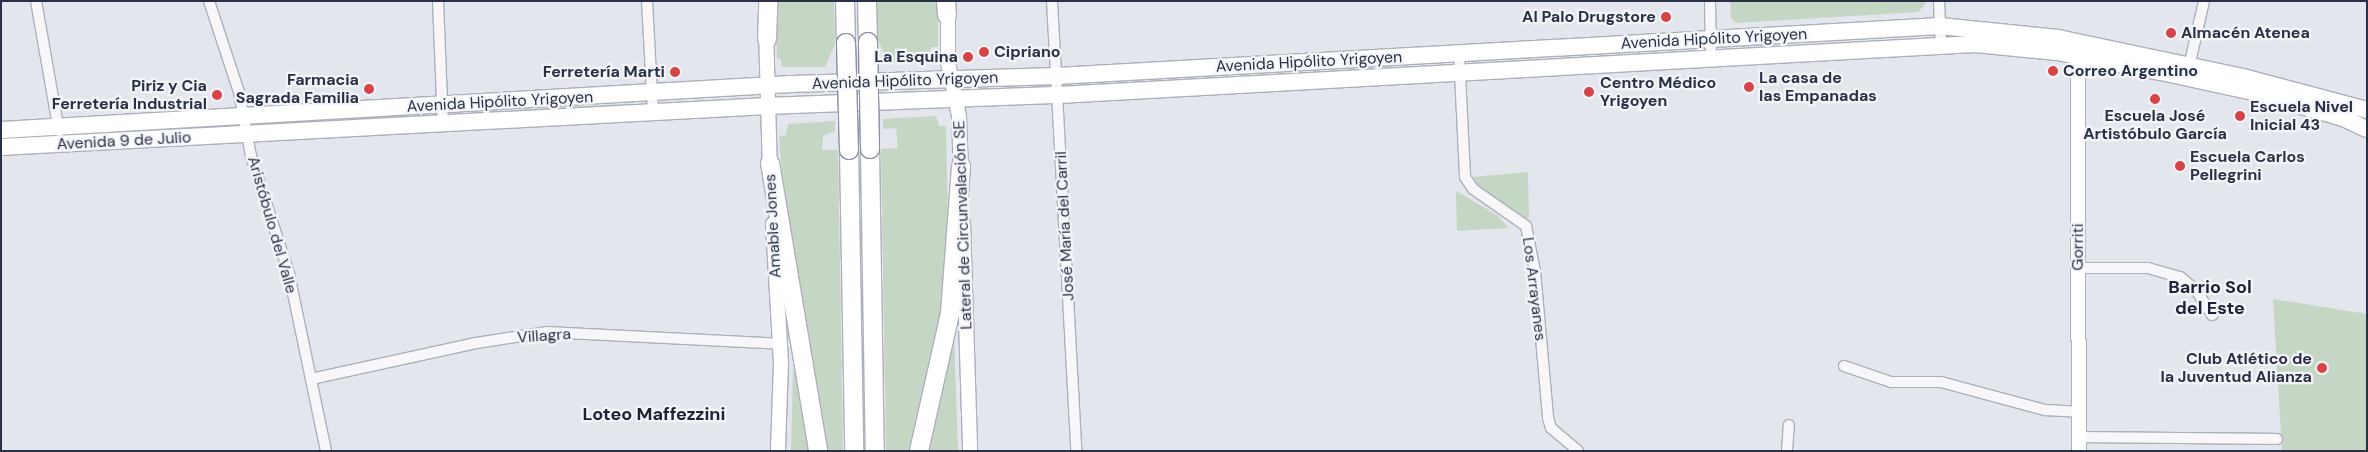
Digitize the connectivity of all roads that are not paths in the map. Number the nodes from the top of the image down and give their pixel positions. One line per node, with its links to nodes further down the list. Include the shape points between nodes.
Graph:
1 (36, 1): 34 (street)
2 (209, 1): 32 (street, Aristóbulo del Valle)
3 (438, 1): 28 (street)
4 (647, 1): 25 (street)
5 (766, 1): 14 (highway)
6 (845, 1): 54 (highway, bridge)
7 (867, 1): 55 (highway, bridge)
8 (1052, 1): 22 (street, José María del Carril)
9 (1710, 1): 15 (street)
10 (1939, 1): 13 (street)
11 (2204, 1): 20 (street)
12 (947, 6): 23 (street, Lateral de Circunvalación SE)
13 (1940, 26): 15 (main road, Avenida Hipólito Yrigoyen); 16 (street); 17 (main road, Avenida Hipólito Yrigoyen, via 1994,30)
14 (767, 39): 24 (street, Amable Jones)
15 (1710, 40): 18 (main road, Avenida Hipólito Yrigoyen); 19 (street)
16 (1941, 46): 17 (main road, Avenida Hipólito Yrigoyen); 19 (main road, Avenida Hipólito Yrigoyen)
17 (2078, 50): 20 (main road, Avenida Hipólito Yrigoyen); 42 (street, Gorriti)
18 (1459, 54): 21 (street, Los Arrayanes); 22 (main road, Avenida Hipólito Yrigoyen)
19 (1711, 58): 21 (main road, Avenida Hipólito Yrigoyen)
20 (2188, 71): 30 (main road, Avenida Hipólito Yrigoyen); 35 (main road, Avenida Hipólito Yrigoyen, via 2342,118)
21 (1460, 72): 26 (main road, Avenida Hipólito Yrigoyen); 59 (street, Los Arrayanes, via 1466,177 1473,189 1526,226 1535,271 1548,418 1552,428)
22 (1057, 76): 23 (main road, Avenida Hipólito Yrigoyen); 26 (street, José María del Carril)
23 (951, 77): 24 (main road, Avenida Hipólito Yrigoyen); 27 (street, Lateral de Circunvalación SE)
24 (768, 88): 25 (main road, Avenida Hipólito Yrigoyen); 29 (street, Amable Jones)
25 (652, 94): 28 (main road, Avenida Hipólito Yrigoyen); 31 (street)
26 (1059, 95): 27 (main road, Avenida Hipólito Yrigoyen); 58 (street, José María del Carril)
27 (956, 99): 29 (main road, Avenida Hipólito Yrigoyen); 41 (street, Lateral de Circunvalación SE)
28 (443, 106): 32 (main road, Avenida Hipólito Yrigoyen); 33 (street)
29 (768, 106): 31 (main road, Avenida Hipólito Yrigoyen); 40 (street, Amable Jones)
30 (2367, 110)
31 (654, 112): 33 (main road, Avenida Hipólito Yrigoyen)
32 (243, 116): 34 (main road, Avenida 9 de Julio); 37 (street, Aristóbulo del Valle)
33 (444, 123): 37 (main road, Avenida Hipólito Yrigoyen)
34 (58, 127): 36 (main road, Avenida 9 de Julio); 38 (street)
35 (2367, 129)
36 (1, 130)
37 (247, 134): 38 (main road, Avenida 9 de Julio); 46 (street, Aristóbulo del Valle, via 289,274)
38 (61, 144): 39 (main road, Avenida 9 de Julio)
39 (1, 147)
40 (770, 163): 44 (street, Amable Jones); 53 (highway)
41 (961, 166): 56 (highway, via 950,313); 57 (street, Lateral de Circunvalación SE)
42 (2078, 268): 43 (street, via 2148,268 2180,276 2196,290); 47 (street, Gorriti)
43 (2212, 315)
44 (780, 344): 46 (street, Villagra, via 547,332 476,343); 52 (street, Amable Jones)
45 (1844, 366): 47 (street, via 1891,382 1963,386 2045,410)
46 (311, 379): 51 (street, Aristóbulo del Valle)
47 (2079, 412): 50 (street, Gorriti)
48 (1789, 424): 60 (street)
49 (2277, 440): 50 (street)
50 (2079, 444)
51 (326, 451)
52 (778, 451)
53 (818, 451)
54 (854, 451)
55 (876, 451)
56 (919, 451)
57 (970, 451)
58 (1076, 451)
59 (1578, 451)
60 (1787, 451)

